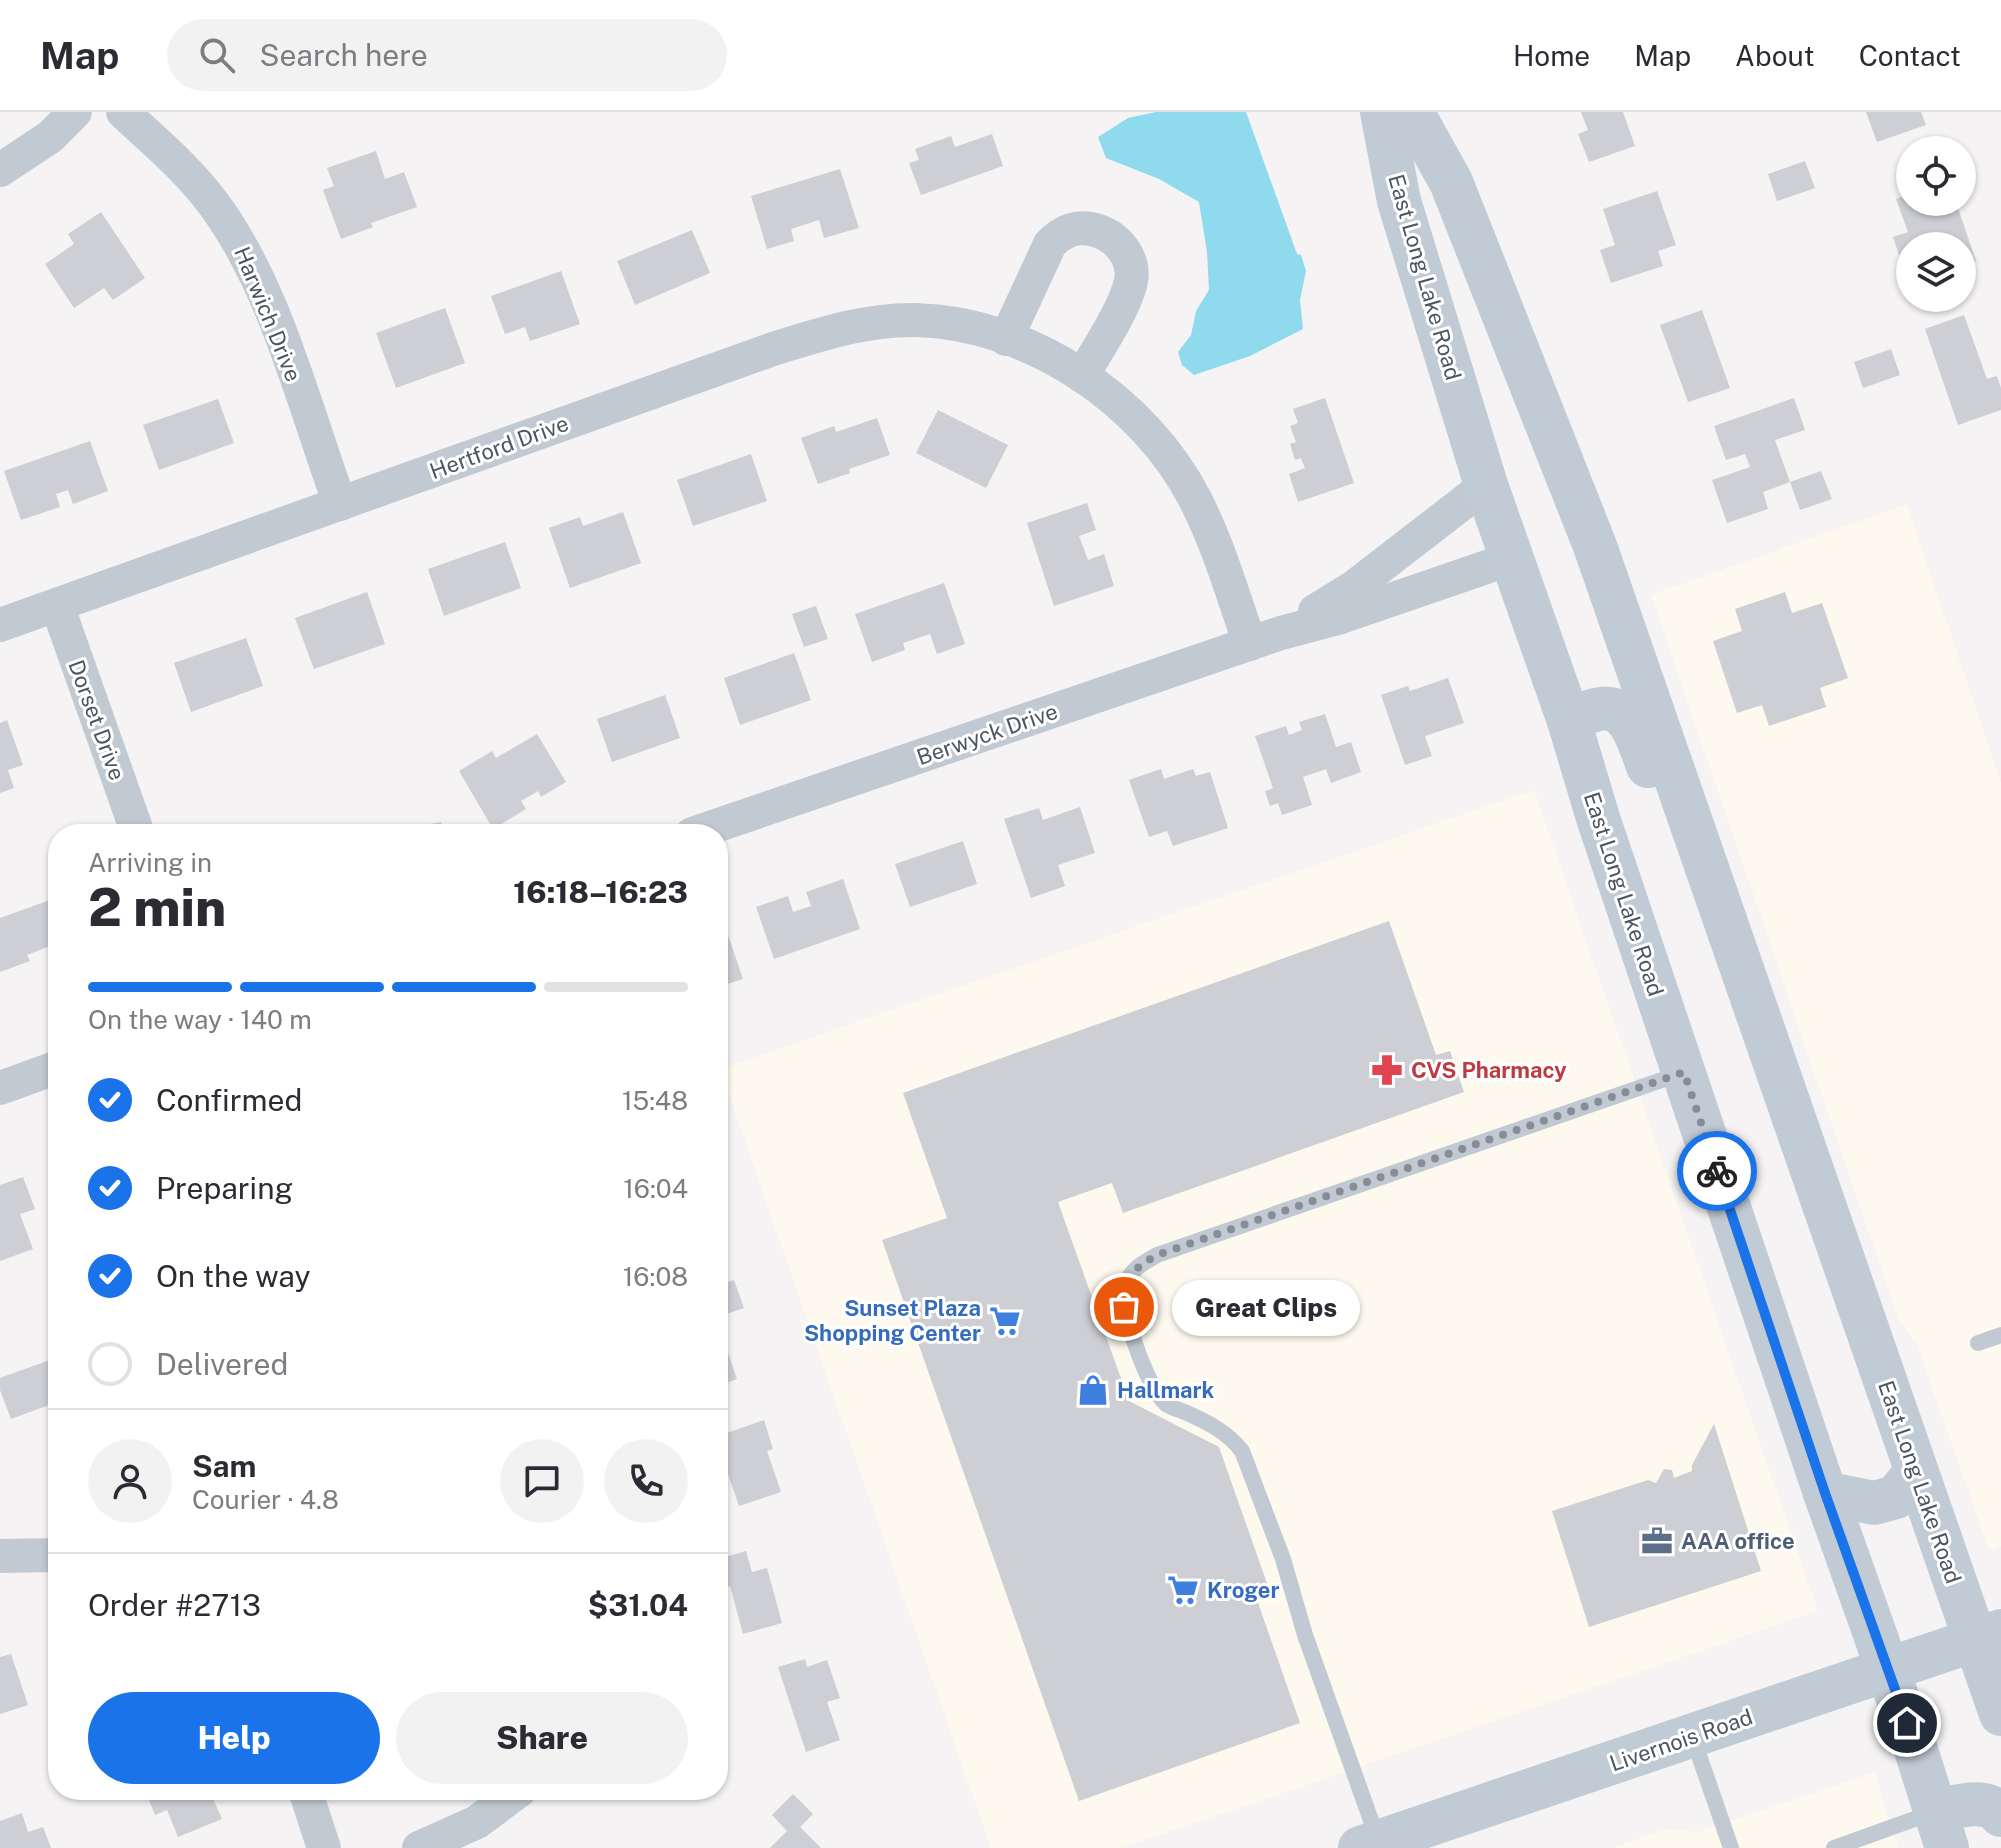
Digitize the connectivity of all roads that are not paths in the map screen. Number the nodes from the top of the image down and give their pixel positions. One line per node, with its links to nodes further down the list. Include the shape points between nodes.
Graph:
1 (75, 112): 5 (street, via 50,137)
2 (123, 112): 10 (street, Harwich Drive, via 190,175 251,262)
3 (1382, 112): 7 (main road, East Long Lake Road, via 1399,201)
4 (1412, 112): 12 (main road, East Long Lake Road, via 1451,182)
5 (0, 170)
6 (1006, 339): 8 (street, Hertford Drive); 8 (street, via 1043,254 1061,233 1088,228 1115,238 1129,262 1131,284); 10 (street, Hertford Drive, via 948,322 856,325 773,349)
7 (1451, 365): 9 (main road, East Long Lake Road); 12 (main road, via 1467,348 1495,352 1570,545 1588,568)
8 (1082, 376): 15 (street, Hertford Drive, via 1129,413 1178,470)
9 (1486, 485): 11 (main road, East Long Lake Road); 15 (street, Berwyck Drive, via 1354,587)
10 (340, 504): 13 (street, Hertford Drive)
11 (1510, 559): 15 (street, Berwyck Drive); 16 (main road, East Long Lake Road)
12 (1604, 570): 22 (main road, East Long Lake Road)
13 (57, 605): 14 (street, Hertford Drive); 17 (street, Dorset Drive)
14 (0, 625)
15 (1266, 638): 18 (street, Berwyck Drive)
16 (1569, 721): 20 (main road, East Long Lake Road); 22 (main road, via 1602,707 1616,708 1630,721 1804,1214)
17 (134, 824)
18 (721, 824)
19 (48, 1071): 21 (street)
20 (1684, 1072): 26 (main road, East Long Lake Road); 38 (lane, via 1157,1255 1138,1265 1125,1284 1124,1307 1149,1379 1165,1403 1209,1423 1242,1451 1283,1559)
21 (0, 1088)
22 (1847, 1271): 25 (main road, East Long Lake Road)
23 (2001, 1335): 24 (lane)
24 (1978, 1343)
25 (1916, 1472): 26 (main road, via 1896,1497 1874,1503); 29 (main road, East Long Lake Road)
26 (1825, 1493): 30 (main road, East Long Lake Road)
27 (48, 1555): 28 (street)
28 (0, 1556)
29 (1988, 1635): 30 (main road, Livernois Road); 31 (main road, East Long Lake Road)
30 (1888, 1669): 32 (main road, Livernois Road); 36 (main road, East Long Lake Road)
31 (2001, 1714)
32 (1693, 1737): 38 (main road, Livernois Road, via 1428,1831); 41 (lane)
33 (308, 1800): 39 (street)
34 (507, 1800): 40 (street, via 477,1822)
35 (2001, 1815): 36 (main road, via 1980,1804)
36 (1941, 1830): 37 (lane, via 1895,1824)
37 (1877, 1841): 42 (lane)
38 (1369, 1845)
39 (324, 1848)
40 (419, 1848)
41 (1731, 1848)
42 (1834, 1848)

